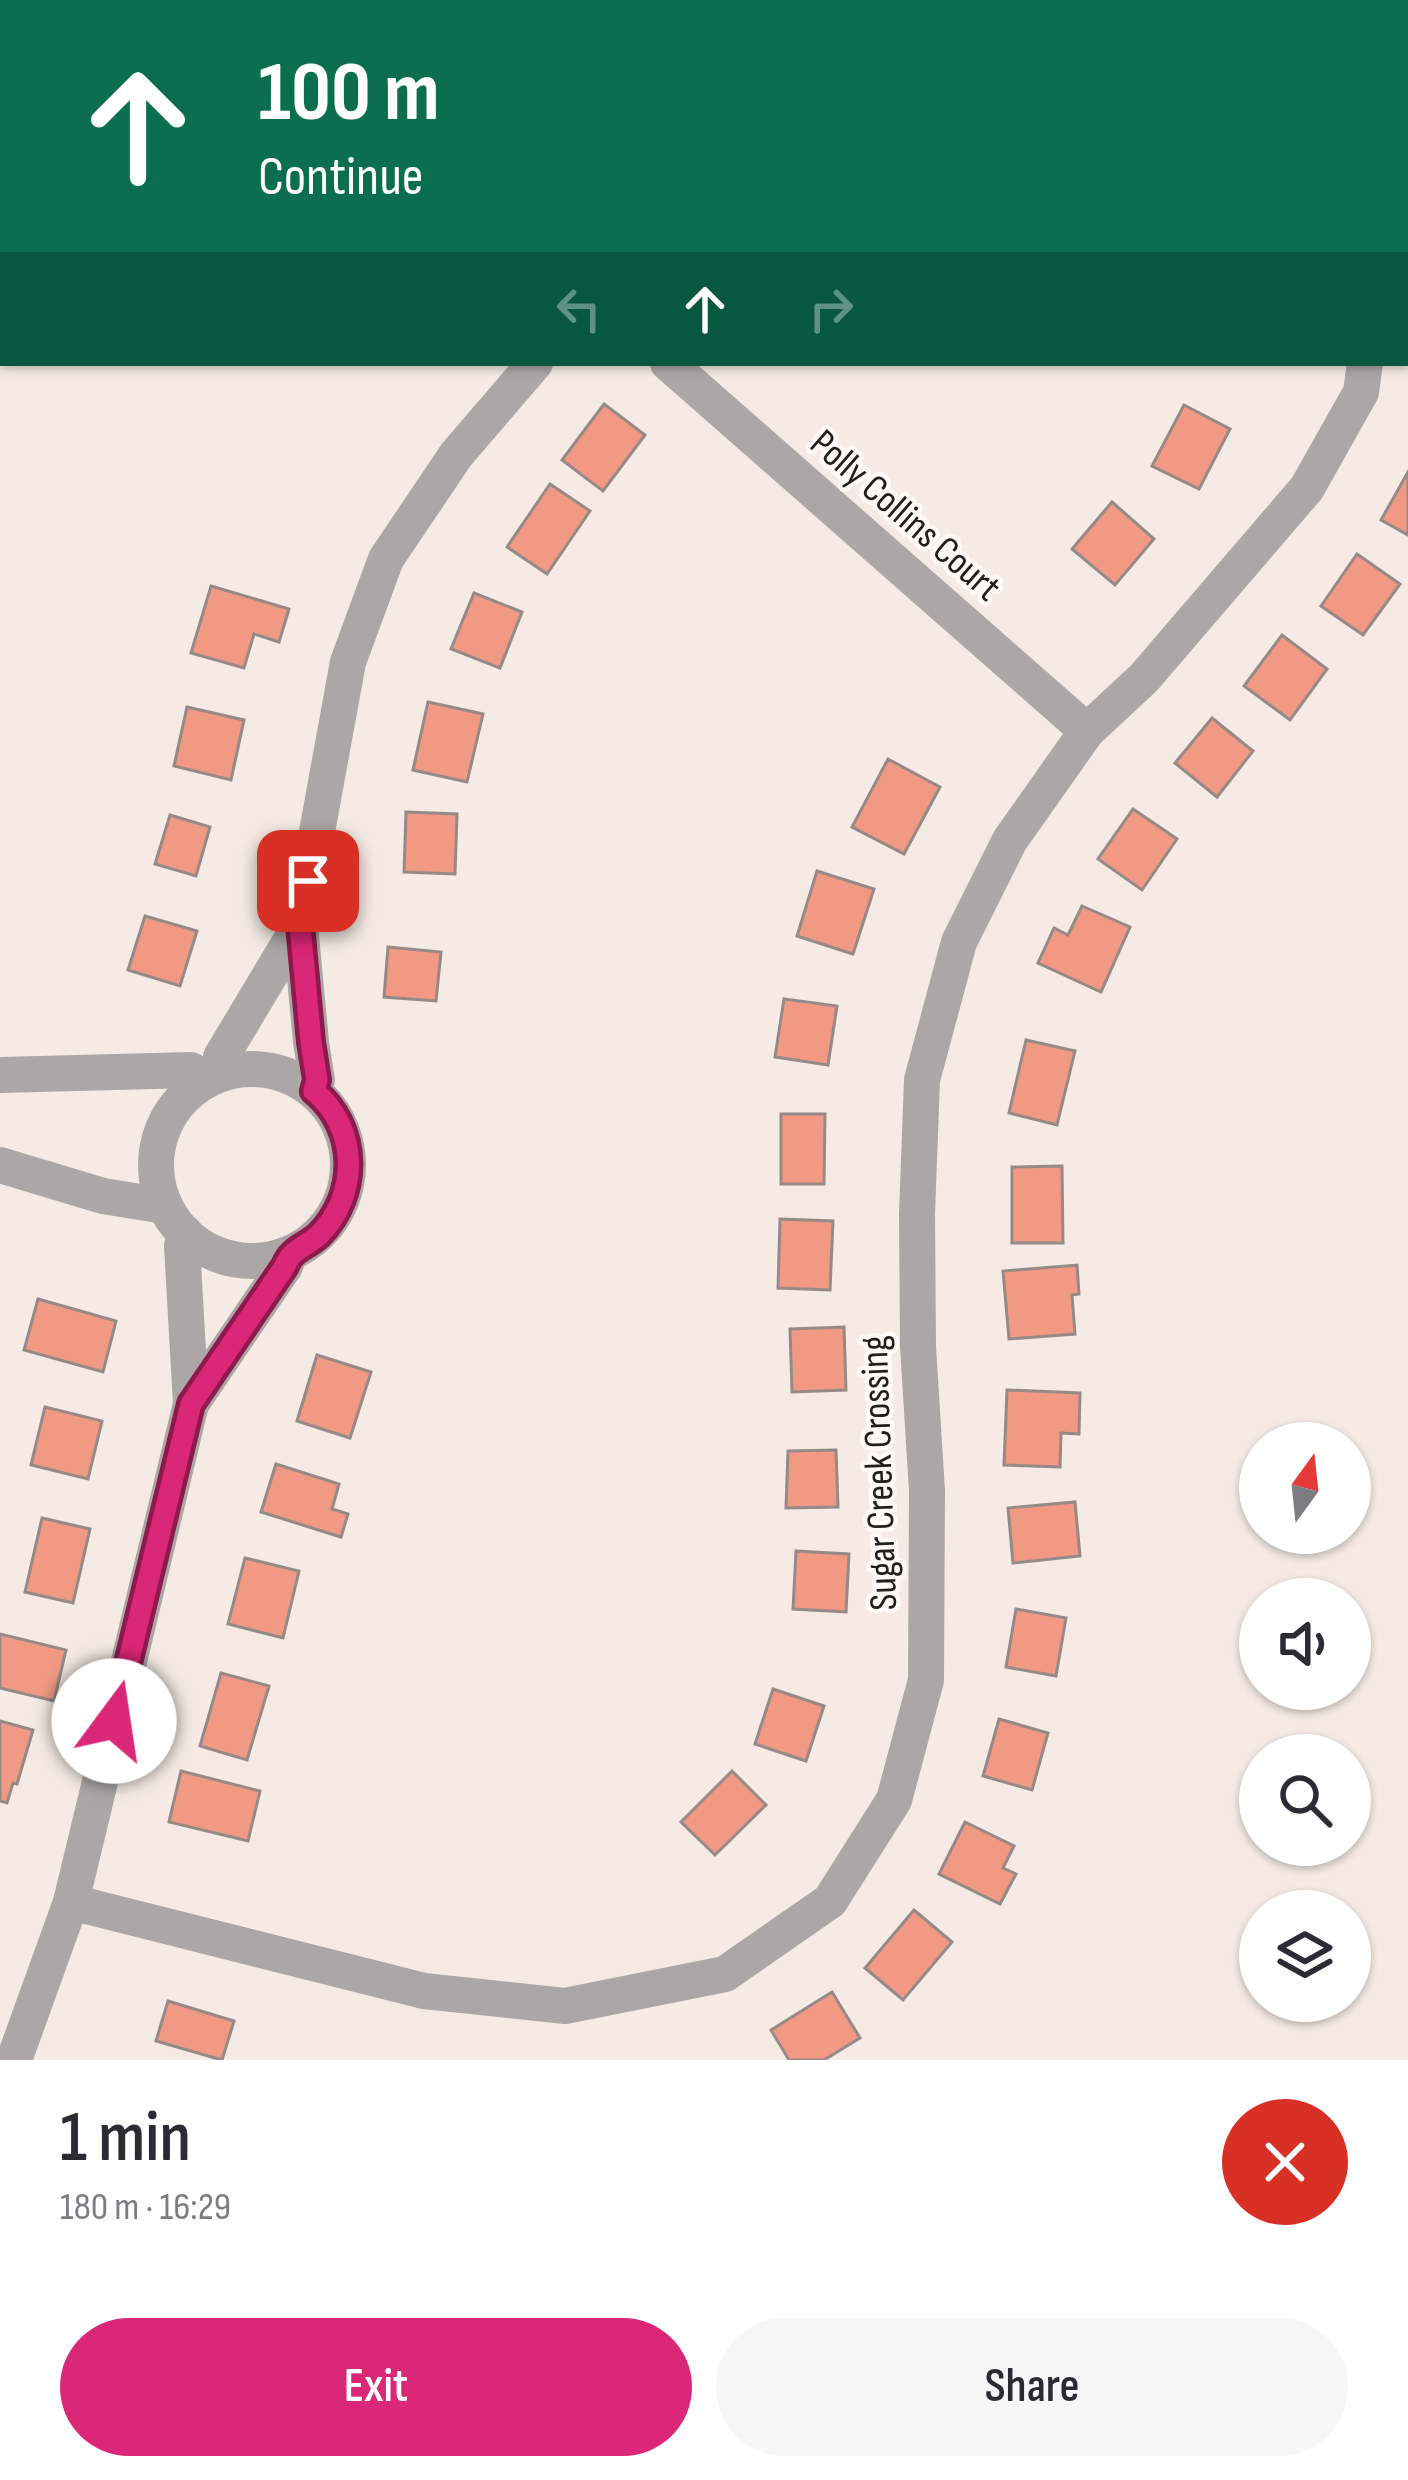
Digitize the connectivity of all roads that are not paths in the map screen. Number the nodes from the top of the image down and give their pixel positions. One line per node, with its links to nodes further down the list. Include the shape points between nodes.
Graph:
1 (532, 366): 5 (street, via 456,454 386,559 348,662)
2 (671, 366): 4 (street, Polly Collins Court)
3 (1365, 366): 4 (street, Sugar Creek Crossing, via 1361,392 1306,488 1144,678)
4 (1087, 731): 13 (street, Sugar Creek Crossing, via 1010,840 959,942 922,1080 917,1236 926,1680 894,1800 830,1901 725,1974 565,2006 424,1991)
5 (300, 925): 7 (street); 8 (street)
6 (0, 1075): 7 (street, via 191,1070)
7 (213, 1077): 8 (street, via 260,1068); 10 (street, via 172,1109 158,1139 161,1200)
8 (314, 1091): 11 (street, via 340,1122 347,1187 335,1216)
9 (0, 1165): 10 (street)
10 (175, 1220): 11 (street, via 200,1246 228,1259); 12 (street)
11 (289, 1255): 12 (street)
12 (191, 1404): 13 (street)
13 (71, 1902): 14 (street)
14 (14, 2060)

